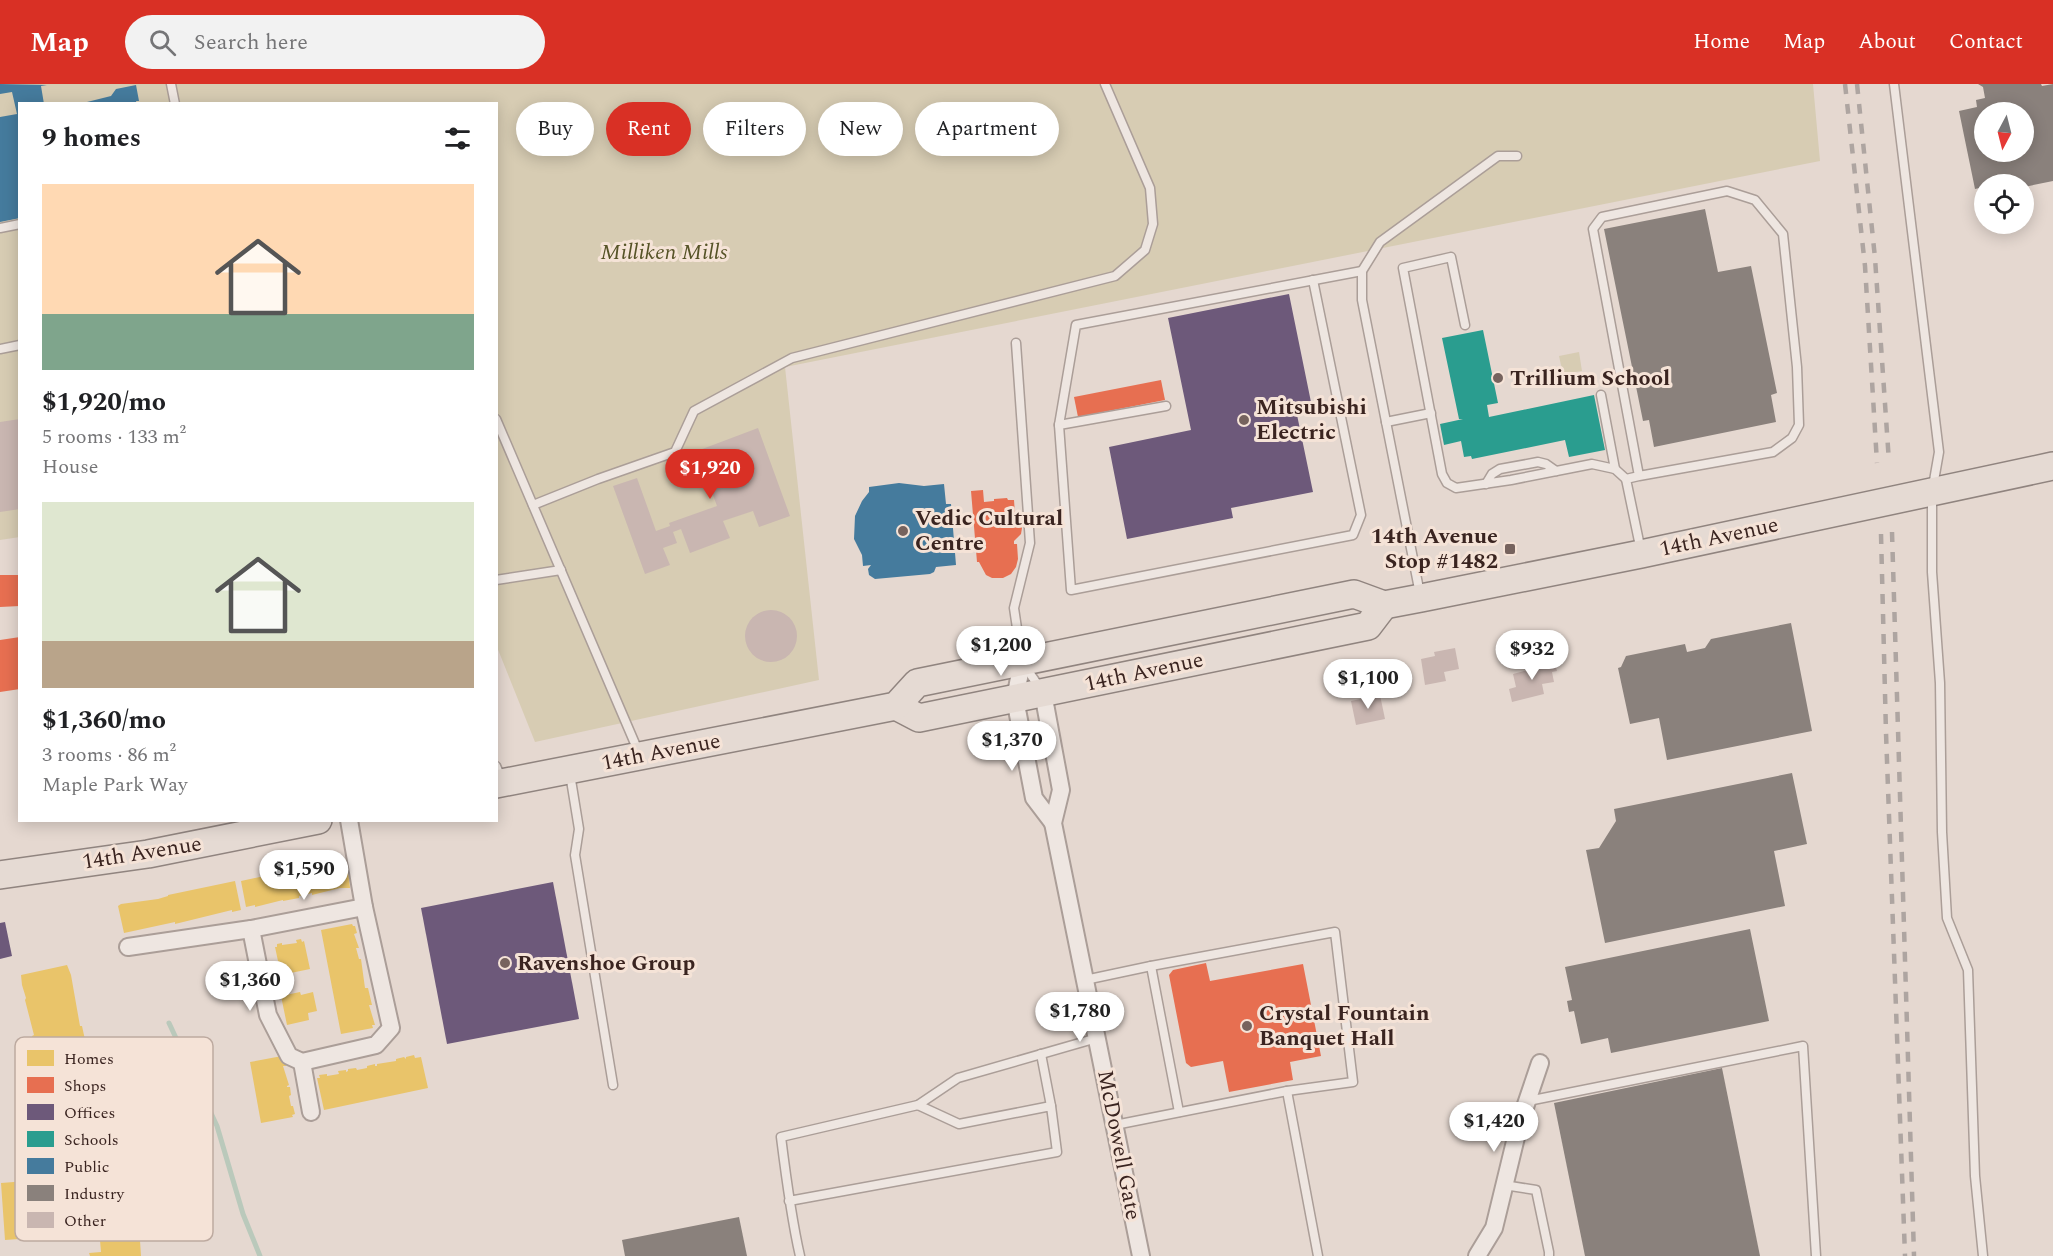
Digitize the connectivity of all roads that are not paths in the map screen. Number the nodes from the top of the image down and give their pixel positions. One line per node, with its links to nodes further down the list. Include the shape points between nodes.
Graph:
1 (171, 84): 4 (lane)
2 (1105, 84): 25 (lane, via 1150,188 1153,224 1145,250 1115,276 792,358 694,411 675,452)
3 (1894, 84): 24 (lane, via 1939,452)
4 (175, 102)
5 (1517, 156): 8 (lane, via 1498,156 1380,242)
6 (18, 224): 7 (lane)
7 (0, 228)
8 (1362, 271): 9 (lane); 17 (lane, via 1362,300)
9 (1312, 280): 19 (lane, via 1076,325); 19 (lane, via 1361,515 1353,535 1071,590)
10 (1465, 325): 16 (lane, via 1451,257 1403,268)
11 (1016, 343): 31 (lane, via 1030,543 1014,608)
12 (18, 345): 13 (lane)
13 (0, 349)
14 (1601, 395): 21 (lane)
15 (1166, 406): 19 (lane)
16 (1431, 413): 17 (lane); 21 (lane, via 1442,474 1456,488 1592,464)
17 (1386, 422): 29 (lane)
18 (498, 424): 25 (lane)
19 (1059, 425)
20 (2053, 466): 24 (main road, 14th Avenue)
21 (1615, 469): 23 (lane)
22 (1639, 477): 22 (lane, via 1593,229 1602,217 1727,191 1755,200 1783,234 1799,425 1792,438 1773,452); 23 (lane)
23 (1626, 479): 26 (lane)
24 (1932, 492): 26 (main road, 14th Avenue); 67 (lane, via 1947,918 1968,970 1975,1176)
25 (533, 505): 27 (lane)
26 (1641, 554): 29 (main road, 14th Avenue)
27 (561, 570): 28 (lane); 35 (lane)
28 (498, 580)
29 (1421, 598): 30 (main road, 14th Avenue)
30 (1384, 605): 31 (main road, 14th Avenue, via 1354,594); 32 (main road, 14th Avenue, via 1368,626)
31 (1022, 662): 32 (lane); 33 (street, McDowell Gate); 34 (main road, 14th Avenue, via 917,683)
32 (1043, 693): 33 (main road, 14th Avenue); 40 (street, McDowell Gate, via 1061,790)
33 (1015, 699): 34 (main road, 14th Avenue, via 919,718); 40 (street, McDowell Gate, via 1034,798)
34 (896, 706): 35 (main road, 14th Avenue)
35 (640, 755): 36 (main road, 14th Avenue)
36 (569, 770): 37 (main road, 14th Avenue); 51 (lane, via 579,829 575,855)
37 (499, 778)
38 (308, 822): 41 (main road, 14th Avenue, via 148,854)
39 (349, 822): 42 (street)
40 (1053, 823): 46 (street, McDowell Gate)
41 (0, 875)
42 (364, 907): 43 (street); 49 (street, via 391,1028 376,1045)
43 (251, 929): 44 (street); 49 (street, via 268,1016 289,1056)
44 (128, 947)
45 (1151, 966): 46 (lane); 52 (lane, via 1335,932 1353,1082); 57 (lane)
46 (1085, 980): 47 (street, McDowell Gate)
47 (1097, 1038): 48 (lane); 58 (street, McDowell Gate)
48 (1041, 1054): 54 (lane, via 958,1078); 55 (lane)
49 (302, 1062): 56 (street)
50 (1540, 1063): 53 (street)
51 (613, 1084)
52 (1287, 1091): 57 (lane); 63 (lane)
53 (1526, 1101): 59 (street); 66 (lane, via 1803,1046)
54 (918, 1105): 55 (lane, via 959,1124); 60 (lane, via 781,1137)
55 (1051, 1106): 60 (lane, via 1057,1152)
56 (312, 1112)
57 (1179, 1112): 58 (lane)
58 (1114, 1125): 62 (street, McDowell Gate)
59 (1504, 1185): 64 (street, via 1494,1228); 65 (lane, via 1536,1190)
60 (789, 1201): 61 (lane)
61 (800, 1256)
62 (1141, 1256)
63 (1318, 1256)
64 (1477, 1256)
65 (1549, 1256)
66 (1816, 1256)
67 (1983, 1256)

